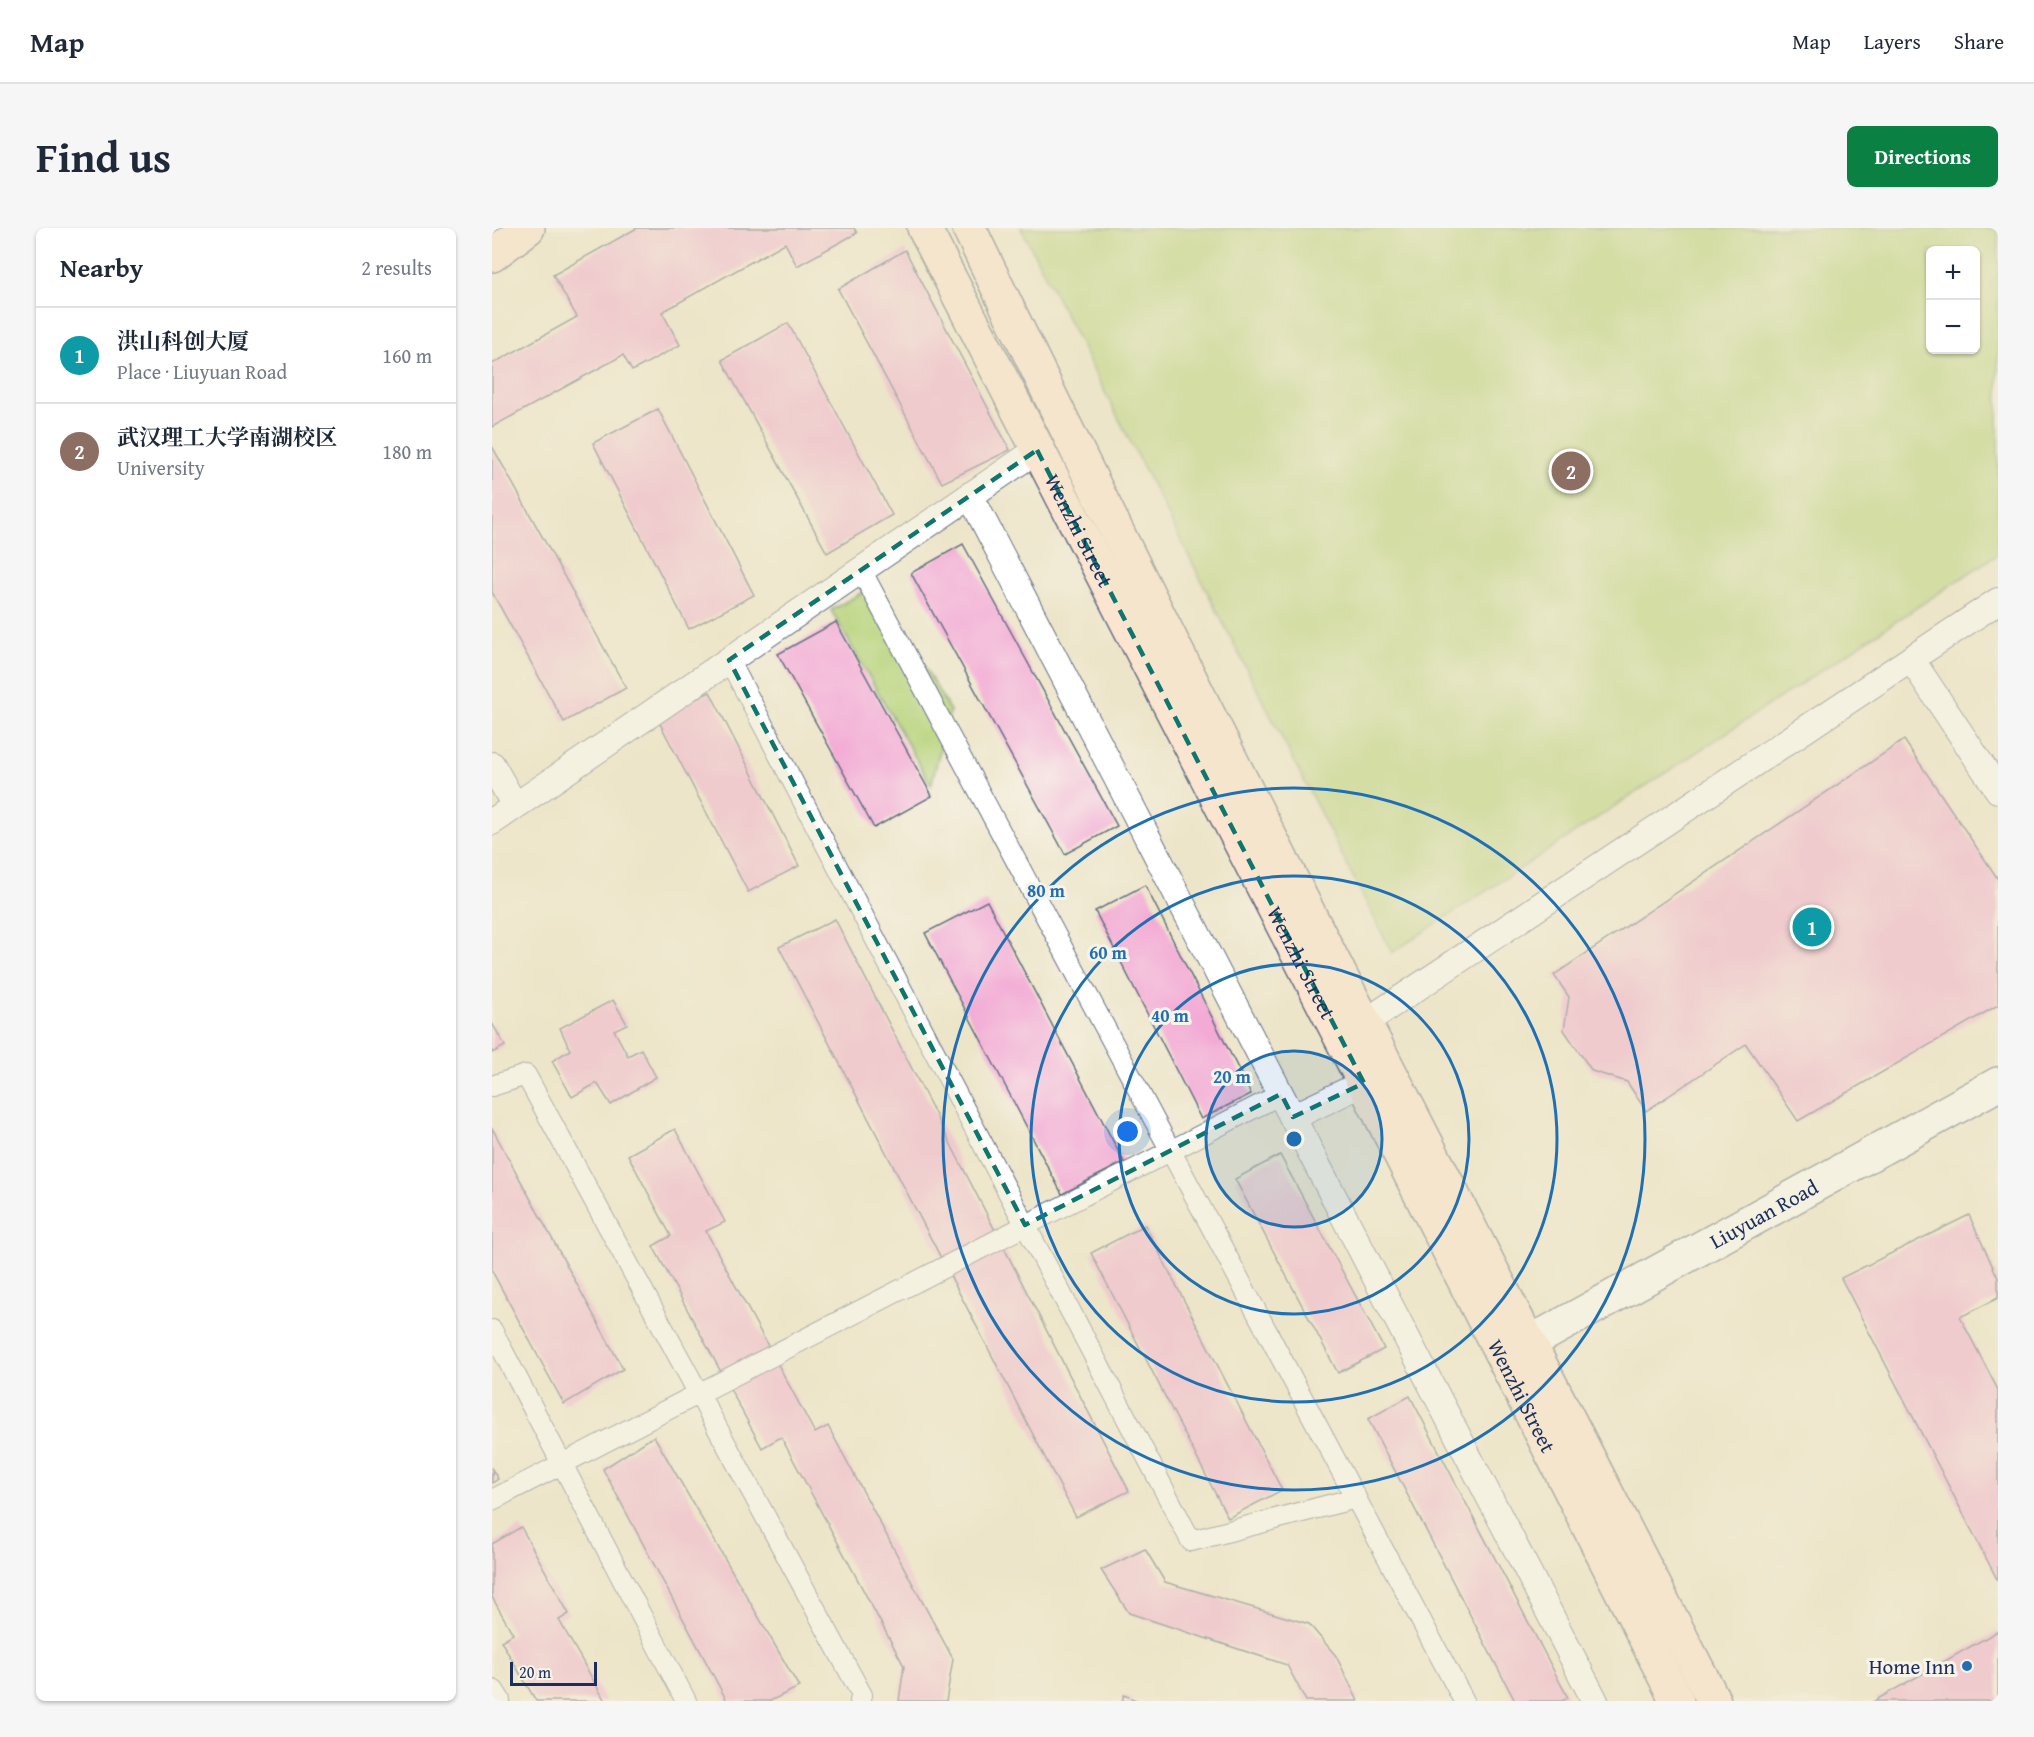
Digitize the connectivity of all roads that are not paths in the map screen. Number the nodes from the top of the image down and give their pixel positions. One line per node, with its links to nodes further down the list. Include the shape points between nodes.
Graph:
1 (528, 228): 4 (main road)
2 (924, 228): 5 (main road, Wenzhi Street)
3 (969, 228): 15 (main road, Wenzhi Street, via 1071,441)
4 (492, 255)
5 (1037, 450): 6 (street); 16 (main road, Wenzhi Street)
6 (970, 495): 7 (street); 19 (street)
7 (861, 570): 10 (street); 21 (street)
8 (1998, 601): 9 (street)
9 (1911, 659): 12 (street); 15 (street)
10 (729, 660): 13 (street); 22 (street)
11 (492, 765): 13 (street)
12 (1998, 790)
13 (515, 806): 14 (street)
14 (492, 822)
15 (1364, 1023): 16 (main road, Wenzhi Street)
16 (1376, 1077): 20 (street); 24 (main road, Wenzhi Street); 35 (main road, Wenzhi Street)
17 (1998, 1084): 24 (street, Liuyuan Road)
18 (492, 1086): 25 (street, via 526,1075)
19 (1281, 1094): 20 (street); 21 (street)
20 (1293, 1117): 34 (street)
21 (1170, 1151): 22 (street); 27 (street)
22 (1025, 1225): 25 (street); 27 (street, via 1191,1541)
23 (492, 1330): 26 (street)
24 (1529, 1343): 36 (main road, Wenzhi Street)
25 (699, 1394): 26 (street); 32 (street, via 862,1695)
26 (562, 1464): 28 (street); 31 (street)
27 (1356, 1498): 33 (street)
28 (492, 1500)
29 (492, 1693): 30 (street)
30 (497, 1701)
31 (686, 1701)
32 (860, 1701)
33 (1464, 1701)
34 (1595, 1701)
35 (1677, 1701)
36 (1714, 1701)

